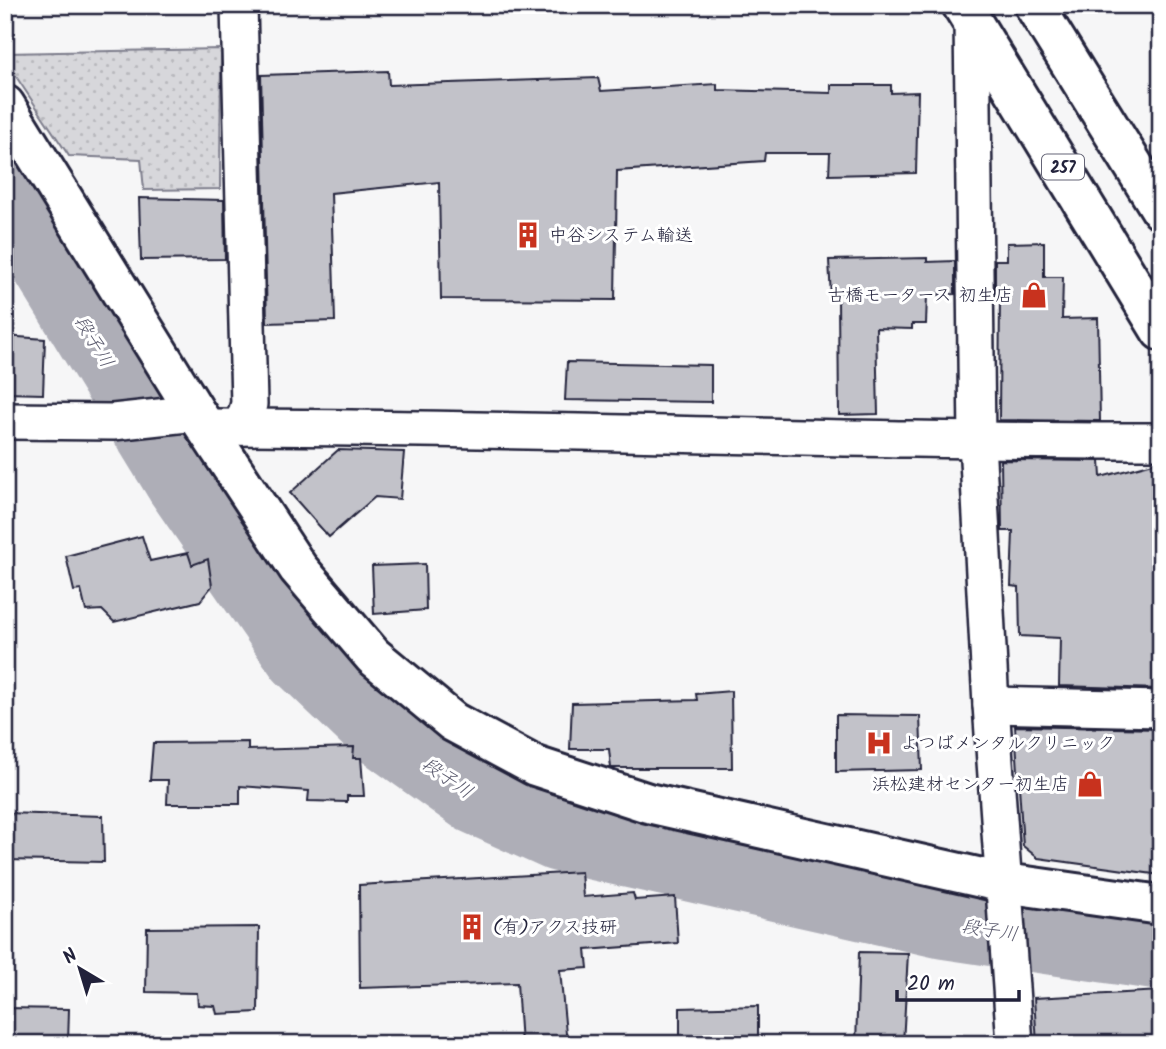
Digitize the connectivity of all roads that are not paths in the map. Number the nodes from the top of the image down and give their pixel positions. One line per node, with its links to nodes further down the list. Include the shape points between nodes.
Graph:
1 (239, 5): 8 (street, via 249,404)
2 (1034, 5): 5 (main road)
3 (967, 13): 6 (main road, 257); 9 (street)
4 (5, 104): 8 (main road)
5 (1161, 210)
6 (1161, 331)
7 (5, 421): 8 (street)
8 (204, 421): 9 (street); 13 (main road, via 298,569 349,631 418,696 490,744 567,779)
9 (977, 441): 10 (street); 11 (street)
10 (1161, 441)
11 (991, 705): 12 (street); 13 (street)
12 (1161, 709)
13 (1005, 899): 14 (main road); 15 (street)
14 (1161, 905)
15 (1015, 1044)

